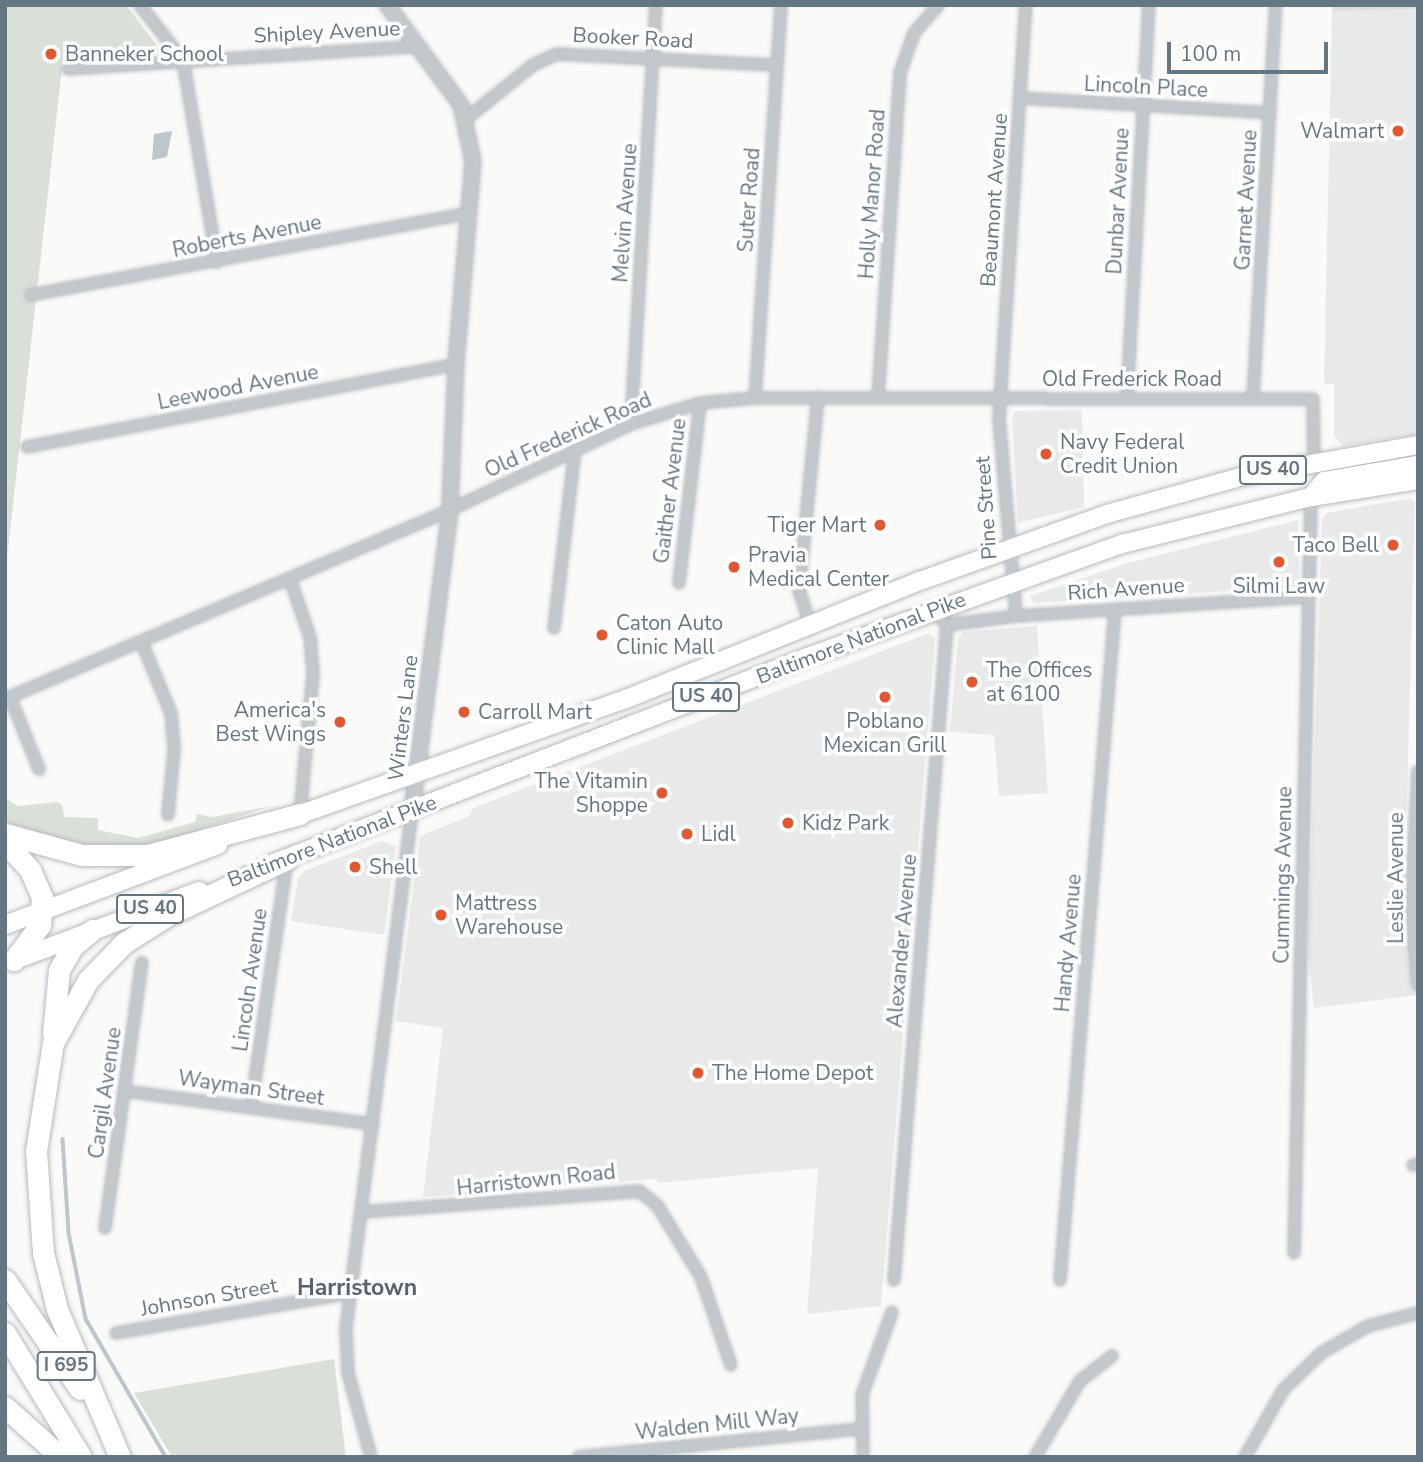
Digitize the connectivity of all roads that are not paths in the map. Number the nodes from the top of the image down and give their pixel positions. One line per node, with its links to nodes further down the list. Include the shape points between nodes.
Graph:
1 (140, 5): 11 (street)
2 (387, 5): 9 (street, Winters Lane)
3 (656, 5): 10 (street, Melvin Avenue)
4 (781, 5): 12 (street, Suter Road)
5 (937, 5): 24 (street, Holly Manor Road, via 914,33 900,73)
6 (1026, 5): 14 (street, Beaumont Avenue)
7 (1149, 5): 15 (street, Dunbar Avenue)
8 (1276, 5): 16 (street, Garnet Avenue)
9 (420, 46): 11 (street, Shipley Avenue); 17 (street, Winters Lane, via 447,82)
10 (654, 57): 12 (street, Booker Road); 17 (street, Booker Road, via 573,52 544,58); 29 (street, Melvin Avenue)
11 (183, 61): 13 (street, Shipley Avenue); 19 (street)
12 (778, 65): 22 (street, Suter Road)
13 (68, 69)
14 (1020, 98): 15 (street, Lincoln Place); 25 (street, Beaumont Avenue)
15 (1143, 106): 16 (street, Lincoln Place); 26 (street, Dunbar Avenue)
16 (1270, 113): 27 (street, Garnet Avenue)
17 (466, 119): 18 (street, Winters Lane, via 473,160)
18 (470, 213): 19 (street, Roberts Avenue); 21 (street, Winters Lane)
19 (217, 262): 20 (street, Roberts Avenue)
20 (31, 295)
21 (456, 365): 31 (street, Leewood Avenue); 37 (street, Winters Lane)
22 (755, 397): 23 (street, Old Frederick Road); 28 (street, Old Frederick Road)
23 (818, 397): 24 (street, Old Frederick Road); 46 (street, via 799,591)
24 (878, 397): 25 (street, Old Frederick Road)
25 (1000, 398): 26 (street, Old Frederick Road); 38 (street, Pine Street)
26 (1126, 398): 27 (street, Old Frederick Road)
27 (1254, 398): 33 (street, Old Frederick Road, via 1313,399)
28 (699, 403): 29 (street, Old Frederick Road); 41 (street, Gaither Avenue)
29 (631, 424): 32 (street, Old Frederick Road)
30 (1418, 445): 33 (main road, Baltimore National Pike / US 40)
31 (27, 447)
32 (575, 449): 37 (street, Old Frederick Road); 48 (street)
33 (1314, 461): 38 (main road, Baltimore National Pike / US 40, via 1183,491)
34 (1418, 465): 36 (main road, via 1324,481)
35 (1418, 480): 36 (main road, Baltimore National Pike / US 40)
36 (1311, 497): 40 (main road, Baltimore National Pike / US 40, via 1122,544); 42 (street, Cummings Avenue)
37 (450, 510): 39 (street, Old Frederick Road); 54 (street, Winters Lane)
38 (1007, 549): 40 (street, Pine Street); 46 (main road, Baltimore National Pike / US 40)
39 (290, 579): 49 (street, Old Frederick Road); 57 (street, via 306,621 313,665)
40 (1011, 582): 43 (main road, Baltimore National Pike / US 40); 45 (street, Pine Street)
41 (679, 583)
42 (1308, 597): 44 (street, Rich Avenue); 74 (street, Cummings Avenue)
43 (933, 610): 47 (street); 52 (main road, Baltimore National Pike / US 40)
44 (1115, 610): 45 (street, Rich Avenue); 77 (street, Handy Avenue)
45 (1016, 616): 47 (street, Rich Avenue)
46 (810, 624): 51 (main road, Baltimore National Pike / US 40)
47 (947, 625): 76 (street, Alexander Avenue)
48 (554, 628)
49 (141, 641): 50 (street, Old Frederick Road); 58 (street, via 171,713 174,750)
50 (8, 698): 53 (street)
51 (626, 699): 52 (main road, via 608,716); 54 (main road, Baltimore National Pike / US 40)
52 (607, 736): 56 (main road, Baltimore National Pike / US 40)
53 (39, 769)
54 (418, 771): 56 (street, Winters Lane); 57 (main road, Baltimore National Pike / US 40)
55 (1418, 771): 67 (street, Leslie Avenue, via 1411,904)
56 (412, 811): 61 (main road, Baltimore National Pike / US 40); 71 (street, Winters Lane)
57 (300, 814): 59 (highway, via 148,855 82,855); 62 (main road, Baltimore National Pike / US 40)
58 (167, 815)
59 (5, 834)
60 (5, 842): 62 (highway, via 37,883)
61 (287, 859): 64 (main road, Baltimore National Pike / US 40); 68 (highway, via 169,915 124,943 88,980); 70 (street, Lincoln Avenue)
62 (41, 912): 63 (main road, Baltimore National Pike / US 40); 65 (highway, via 33,937)
63 (5, 925)
64 (92, 930): 65 (main road, Baltimore National Pike / US 40); 68 (highway, via 74,946 59,970)
65 (10, 962)
66 (142, 963): 69 (street, Cargil Avenue)
67 (1418, 985)
68 (53, 1043): 90 (highway, via 41,1091 36,1151 43,1253 57,1308)
69 (125, 1091): 70 (street, Wayman Street); 73 (street, Cargil Avenue)
70 (251, 1107): 71 (street, Wayman Street)
71 (373, 1124): 72 (street, Winters Lane)
72 (362, 1212): 78 (street, Winters Lane); 84 (street, Harristown Road, via 639,1191 652,1198 702,1277)
73 (105, 1228)
74 (1294, 1253)
75 (5, 1280): 90 (highway, I 695, via 51,1344)
76 (894, 1280)
77 (1060, 1280)
78 (350, 1293): 82 (street, Johnson Street); 91 (street, Winters Lane, via 346,1360)
79 (892, 1312): 86 (street, via 866,1379)
80 (1418, 1313): 95 (street, via 1368,1326 1321,1353 1283,1390)
81 (5, 1333): 89 (highway, I 695)
82 (116, 1333)
83 (1112, 1356): 94 (street, via 1080,1381)
84 (731, 1365)
85 (5, 1407): 88 (highway)
86 (860, 1429): 87 (street, Walden Mill Way); 93 (street)
87 (629, 1454): 92 (street, Walden Mill Way)
88 (61, 1457)
89 (81, 1457)
90 (120, 1457)
91 (371, 1457)
92 (578, 1457)
93 (863, 1457)
94 (1035, 1457)
95 (1245, 1457)

